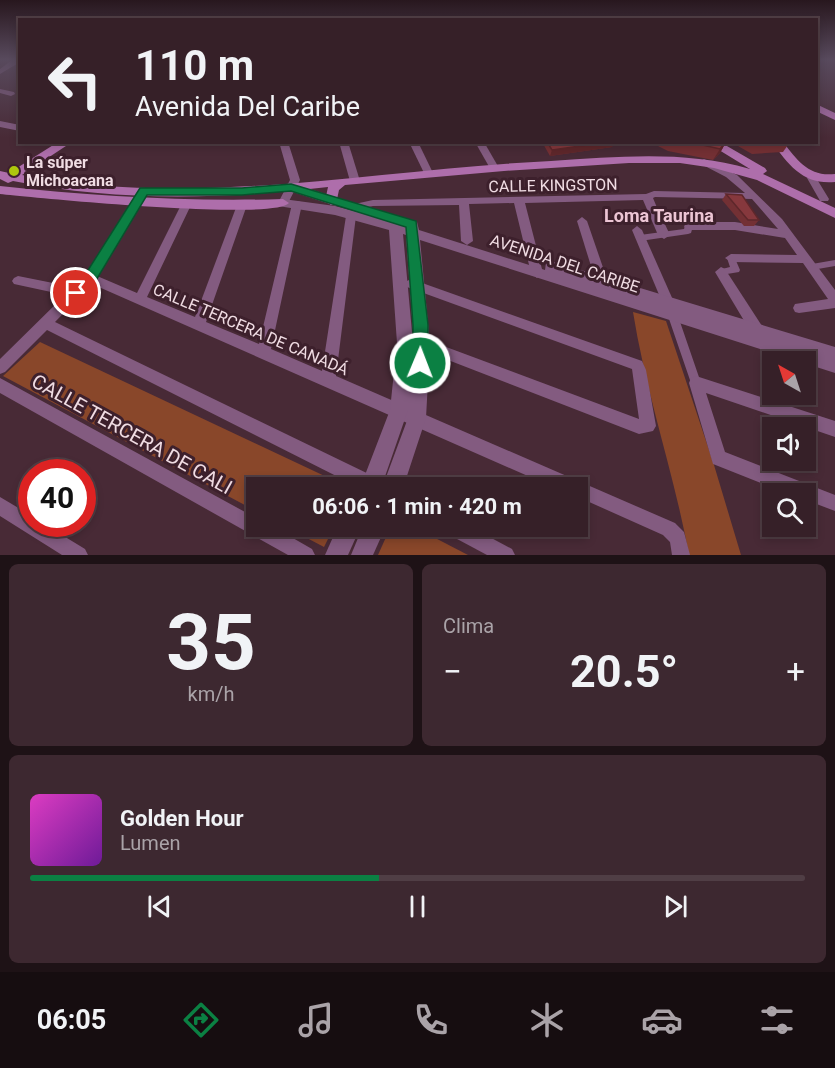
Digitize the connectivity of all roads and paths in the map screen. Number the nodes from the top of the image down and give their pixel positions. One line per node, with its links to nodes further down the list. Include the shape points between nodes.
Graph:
1 (0, 91): 2 (street)
2 (11, 94)
3 (818, 108): 4 (main road)
4 (835, 117)
5 (0, 124): 6 (street)
6 (18, 128)
7 (64, 144): 19 (main road)
8 (285, 144): 21 (street, via 295,175)
9 (343, 144): 20 (street)
10 (414, 144): 16 (street)
11 (480, 144): 15 (street)
12 (715, 144): 24 (main road)
13 (778, 144): 17 (main road, via 795,167)
14 (704, 162): 15 (main road, via 628,160); 24 (main road); 25 (street, via 736,178)
15 (494, 168): 16 (main road)
16 (428, 173): 20 (main road)
17 (812, 178): 18 (main road); 27 (street)
18 (835, 178)
19 (3, 179): 23 (main road)
20 (348, 182): 21 (main road); 34 (main road, via 333,189)
21 (291, 187): 23 (main road); 30 (street); 34 (street, AVENIDA DEL CARIBE)
22 (0, 189): 31 (main road)
23 (144, 191): 31 (street)
24 (804, 195): 37 (main road)
25 (753, 196): 26 (street, CALLE KINGSTON); 42 (street)
26 (647, 197): 28 (street, CALLE KINGSTON); 36 (street)
27 (824, 199)
28 (519, 201): 29 (street, CALLE KINGSTON); 48 (street)
29 (464, 202): 35 (street, CALLE KINGSTON, via 373,203); 44 (street)
30 (290, 203): 33 (main road); 34 (street, AVENIDA DEL CARIBE); 63 (street)
31 (136, 204): 32 (main road); 50 (street)
32 (186, 205): 33 (main road); 55 (street)
33 (242, 205): 60 (street)
34 (328, 205): 35 (street, AVENIDA DEL CARIBE)
35 (352, 211): 39 (street, AVENIDA DEL CARIBE); 67 (street)
36 (656, 214): 40 (street, via 684,214); 43 (street)
37 (835, 214)
38 (582, 221): 52 (street)
39 (404, 226): 44 (street, AVENIDA DEL CARIBE); 48 (street, AVENIDA DEL CARIBE); 53 (street)
40 (692, 226): 42 (street, via 735,226); 43 (street, via 688,231)
41 (639, 234): 43 (street); 58 (street)
42 (786, 234): 46 (street)
43 (664, 235)
44 (467, 241): 48 (street, AVENIDA DEL CARIBE)
45 (731, 258): 46 (street); 49 (street, via 736,270)
46 (809, 263): 47 (street); 56 (street)
47 (835, 263)
48 (535, 267): 52 (street, AVENIDA DEL CARIBE); 58 (street, AVENIDA DEL CARIBE)
49 (721, 272): 61 (street)
50 (90, 278): 54 (street); 55 (street, CALLE TERCERA DE CANADÁ)
51 (18, 281): 54 (street)
52 (602, 282): 58 (street, AVENIDA DEL CARIBE)
53 (410, 284): 62 (street); 62 (street, via 637,365 648,426 639,427); 70 (street)
54 (76, 293): 59 (street)
55 (139, 300): 60 (street, CALLE TERCERA DE CANADÁ)
56 (835, 302): 57 (street)
57 (799, 308)
58 (671, 310): 61 (street, AVENIDA DEL CARIBE); 65 (street, AVENIDA DEL CARIBE); 68 (street)
59 (45, 323): 66 (street); 73 (street)
60 (199, 324): 63 (street, CALLE TERCERA DE CANADÁ)
61 (757, 330): 64 (street, AVENIDA DEL CARIBE)
62 (422, 344): 71 (street)
63 (263, 354): 67 (street, CALLE TERCERA DE CANADÁ)
64 (835, 354)
65 (835, 365)
66 (0, 368)
67 (328, 381): 70 (street, CALLE TERCERA DE CANADÁ)
68 (696, 383): 72 (street); 78 (street, via 719,458)
69 (0, 385): 85 (street, CALLE TERCERA DE CALI)
70 (399, 410): 71 (street, CALLE TERCERA DE CANADÁ); 74 (street)
71 (417, 418): 75 (street); 76 (street, CALLE TERCERA DE CANADÁ)
72 (835, 429)
73 (352, 477)
74 (373, 477)
75 (396, 477)
76 (551, 477)
77 (588, 493): 83 (street, CALLE TERCERA DE CANADÁ, via 669,529)
78 (835, 503)
79 (0, 506): 84 (street)
80 (345, 537): 86 (street)
81 (370, 537): 87 (street)
82 (471, 537): 88 (street)
83 (679, 546)
84 (79, 555)
85 (306, 555)
86 (336, 555)
87 (362, 555)
88 (506, 555)

